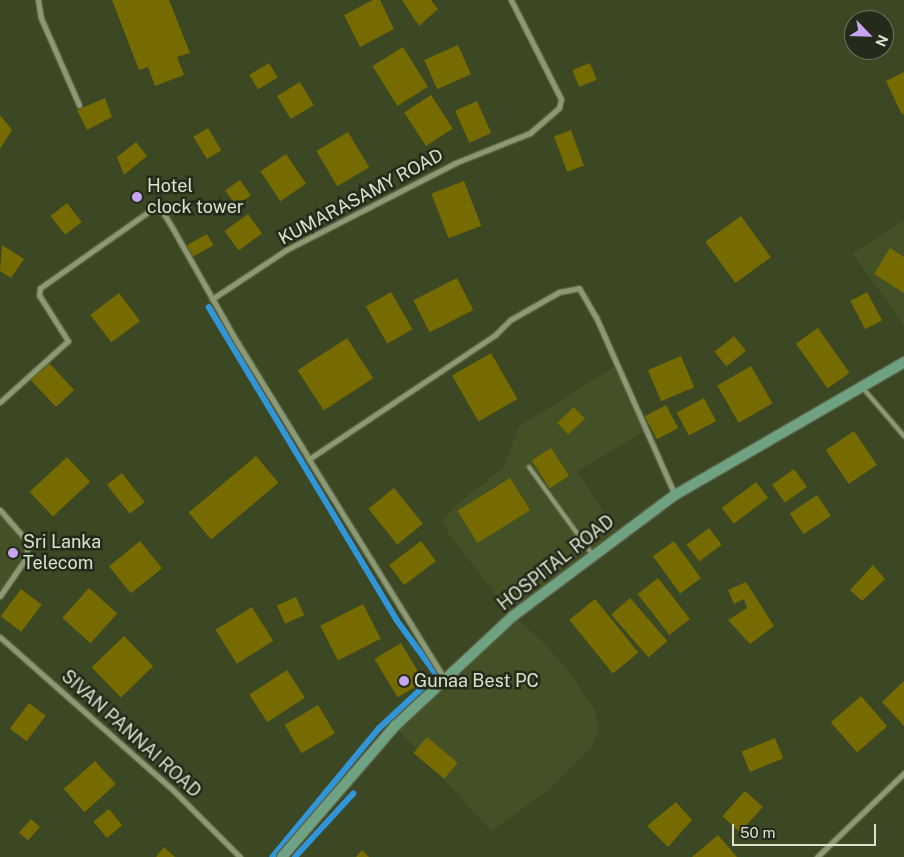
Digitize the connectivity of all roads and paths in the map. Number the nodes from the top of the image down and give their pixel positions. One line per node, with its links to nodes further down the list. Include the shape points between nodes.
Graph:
1 (38, 0): 3 (street, via 41,18)
2 (511, 0): 4 (street, KUMARASAMY ROAD, via 562,104 530,133 455,163 286,250)
3 (79, 104)
4 (212, 300): 7 (street, via 164,214 152,210 40,288 39,295 68,341); 9 (street)
5 (904, 362): 6 (street, HOSPITAL ROAD)
6 (862, 387): 8 (lane); 11 (street, HOSPITAL ROAD)
7 (0, 402)
8 (904, 436)
9 (309, 459): 11 (street, via 495,335 510,320 565,289 579,288 596,317); 16 (street)
10 (528, 467): 13 (lane)
11 (674, 495): 13 (street, HOSPITAL ROAD)
12 (0, 510): 14 (street, via 28,542 26,558)
13 (592, 554): 16 (street, HOSPITAL ROAD, via 513,616)
14 (0, 596)
15 (0, 637): 18 (street, SIVAN PANNAI ROAD, via 179,796)
16 (444, 678): 19 (street, HOSPITAL ROAD, via 395,726)
17 (904, 773): 20 (street)
18 (240, 857)
19 (282, 857)
20 (818, 857)

